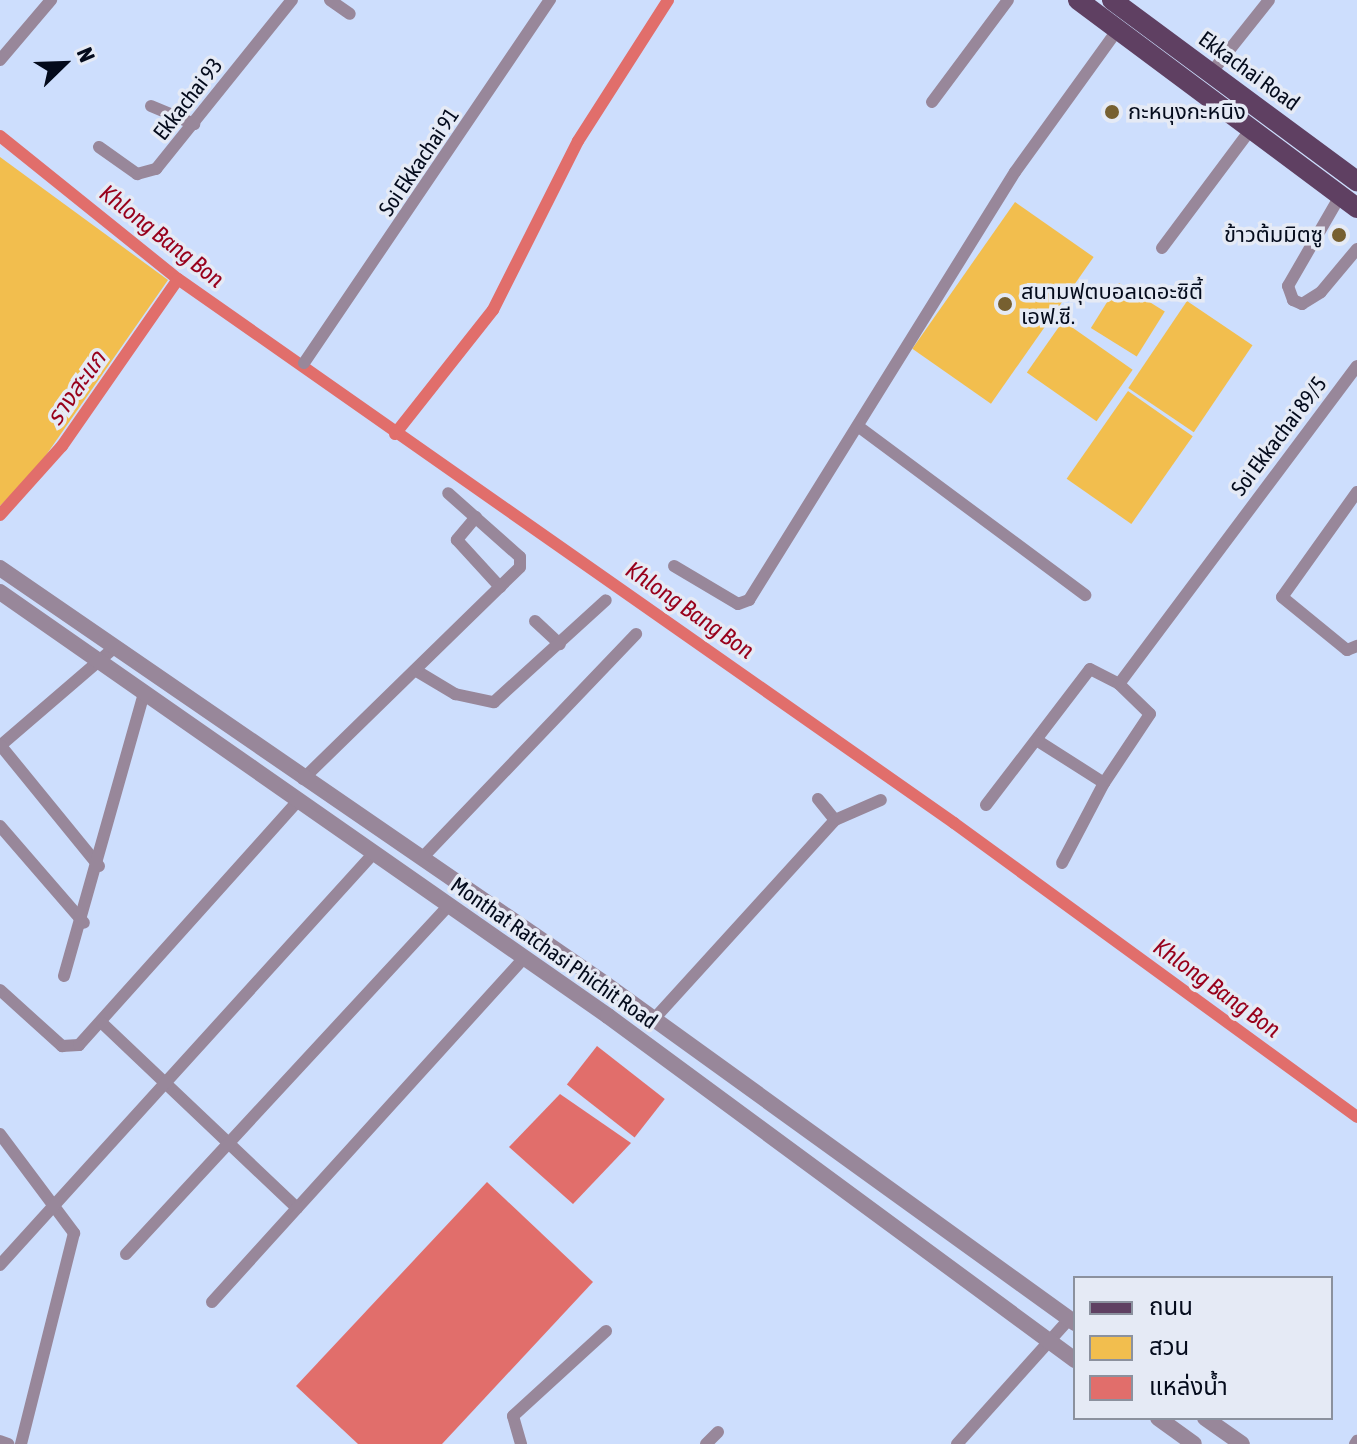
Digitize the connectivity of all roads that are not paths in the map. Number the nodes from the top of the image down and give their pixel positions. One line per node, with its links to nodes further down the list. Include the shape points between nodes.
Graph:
1 (51, 0): 11 (street)
2 (292, 0): 15 (street, Ekkachai 93)
3 (330, 0): 9 (street)
4 (550, 0): 23 (street, Soi Ekkachai 91)
5 (1008, 0): 13 (street)
6 (1078, 0): 10 (main road, Ekkachai Road)
7 (1112, 0): 12 (main road, Ekkachai Road)
8 (1269, 0): 12 (street)
9 (350, 14)
10 (1118, 29): 16 (main road, Ekkachai Road); 25 (street, via 1015,172)
11 (0, 60)
12 (1211, 73): 18 (main road, Ekkachai Road)
13 (932, 102)
14 (151, 106): 15 (street)
15 (194, 124): 17 (street, Ekkachai 93, via 145,175)
16 (1251, 129): 19 (main road, Ekkachai Road); 21 (street)
17 (99, 147)
18 (1357, 181)
19 (1340, 196): 20 (main road, Ekkachai Road); 22 (street, via 1288,286 1293,300 1302,304 1321,292)
20 (1357, 208)
21 (1162, 248)
22 (1357, 249)
23 (305, 361)
24 (1357, 366): 43 (street, Soi Ekkachai 89/5)
25 (859, 427): 29 (street, via 745,603); 33 (street)
26 (1357, 492): 39 (street, via 1285,589 1288,606 1347,650)
27 (448, 493): 28 (street)
28 (476, 517): 32 (street, via 457,540); 32 (street, via 522,562)
29 (674, 566)
30 (0, 568): 31 (street, Monthat Ratchasi Phichit Road)
31 (20, 583): 34 (street); 40 (street, Monthat Ratchasi Phichit Road)
32 (500, 587): 42 (street)
33 (1085, 595)
34 (3, 598): 41 (street, Monthat Ratchasi Phichit Road)
35 (606, 600): 38 (street)
36 (535, 621): 38 (street)
37 (636, 634): 56 (street)
38 (560, 644): 42 (street, via 494,702 436,686)
39 (1357, 646)
40 (115, 647): 41 (street); 47 (street, Monthat Ratchasi Phichit Road)
41 (99, 662): 44 (street, Monthat Ratchasi Phichit Road); 46 (street)
42 (415, 670): 47 (street)
43 (1119, 684): 45 (street, via 1087,671); 48 (street, via 1149,718)
44 (144, 693): 51 (street, Monthat Ratchasi Phichit Road); 58 (street)
45 (1038, 741): 48 (street); 52 (street)
46 (0, 746): 58 (street)
47 (303, 779): 56 (street, Monthat Ratchasi Phichit Road)
48 (1104, 783): 57 (street)
49 (818, 799): 53 (street)
50 (881, 800): 53 (street)
51 (297, 802): 55 (street, Monthat Ratchasi Phichit Road); 65 (street)
52 (986, 805)
53 (835, 820): 64 (street)
54 (0, 826): 60 (street)
55 (373, 854): 59 (street, Monthat Ratchasi Phichit Road); 66 (street)
56 (422, 858): 64 (street, Monthat Ratchasi Phichit Road)
57 (1062, 863)
58 (99, 866): 60 (street)
59 (449, 905): 61 (street, Monthat Ratchasi Phichit Road); 68 (street)
60 (84, 923): 62 (street)
61 (524, 958): 70 (street); 76 (street, Monthat Ratchasi Phichit Road)
62 (64, 976)
63 (0, 990): 65 (street, via 62,1046 79,1045)
64 (654, 1019): 74 (street, Monthat Ratchasi Phichit Road)
65 (102, 1023): 66 (street)
66 (163, 1084): 68 (street); 69 (street)
67 (0, 1134): 69 (street)
68 (228, 1145): 70 (street); 71 (street)
69 (56, 1203): 72 (street); 83 (street, via 74,1233)
70 (297, 1208): 73 (street)
71 (126, 1254)
72 (0, 1265)
73 (212, 1302)
74 (1072, 1321): 76 (street)
75 (606, 1331): 84 (street, via 513,1416)
76 (1050, 1342): 77 (street, Monthat Ratchasi Phichit Road); 86 (street)
77 (1073, 1359)
78 (1163, 1420): 87 (street)
79 (1208, 1420): 88 (street)
80 (718, 1432): 85 (street)
81 (0, 1441): 82 (street)
82 (8, 1444)
83 (21, 1444)
84 (521, 1444)
85 (706, 1444)
86 (957, 1444)
87 (1194, 1444)
88 (1242, 1444)

